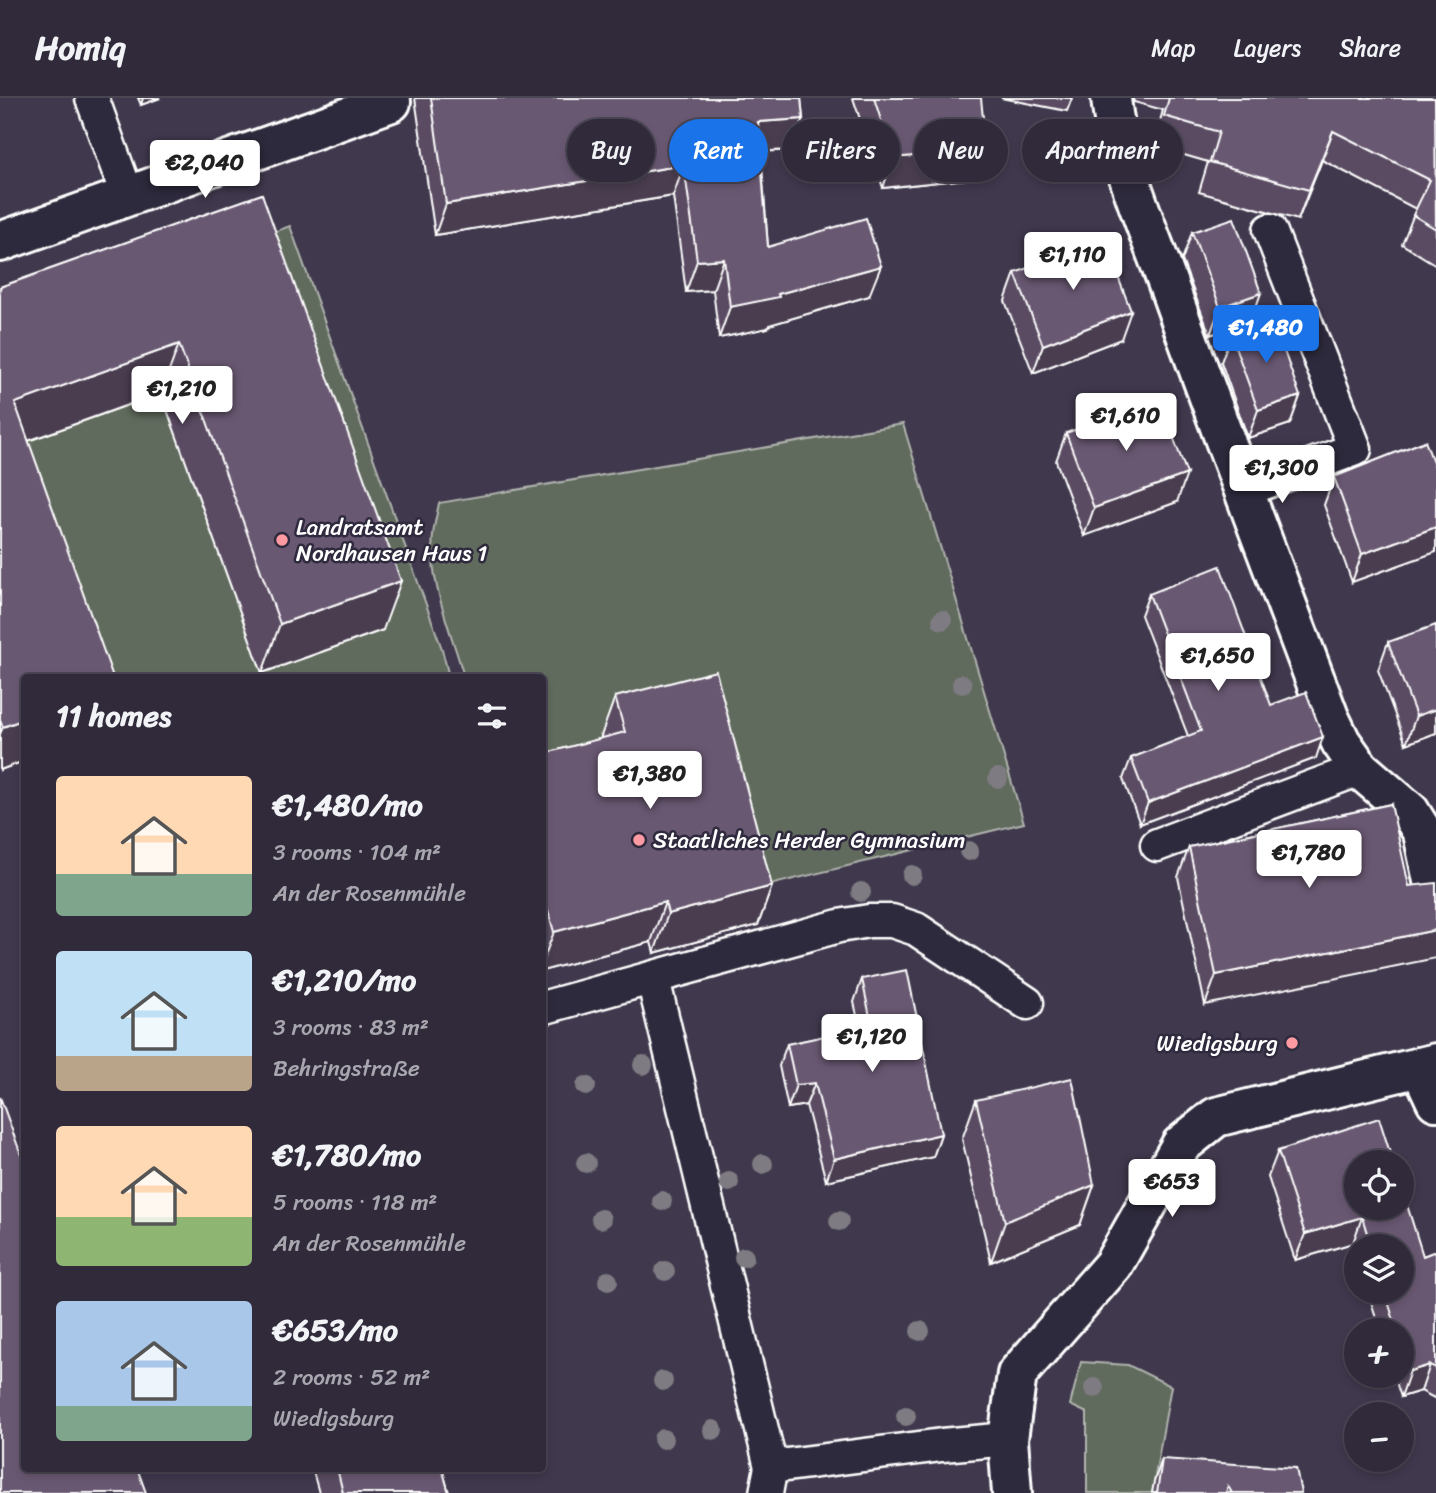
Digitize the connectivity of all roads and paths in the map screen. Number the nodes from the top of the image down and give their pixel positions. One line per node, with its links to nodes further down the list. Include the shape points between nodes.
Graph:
1 (92, 98): 4 (lane)
2 (1111, 98): 7 (street, via 1128,170)
3 (391, 102): 4 (street)
4 (128, 197): 6 (street)
5 (1270, 230): 7 (lane, via 1355,449)
6 (0, 242)
7 (1245, 490): 8 (street, via 1329,717)
8 (1360, 769): 9 (lane); 10 (street, via 1410,812 1423,833)
9 (1157, 845)
10 (1436, 895)
11 (653, 979): 12 (lane, via 839,926 892,920 916,929); 13 (lane); 17 (lane)
12 (1027, 1003)
13 (546, 1007)
14 (1428, 1065): 15 (street); 16 (street, via 1216,1117 1181,1145 1113,1265 1017,1374)
15 (1436, 1101)
16 (1008, 1439): 17 (lane, via 942,1445); 18 (street)
17 (766, 1486)
18 (1012, 1493)

